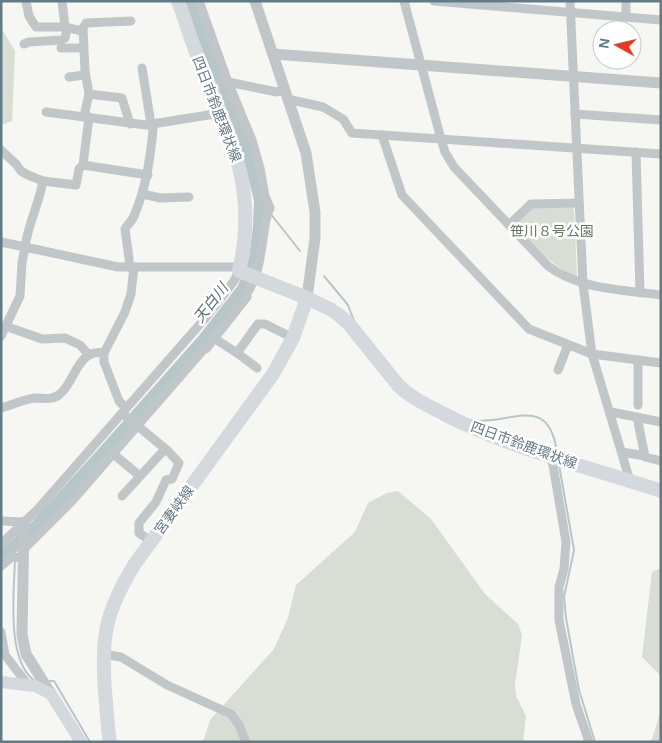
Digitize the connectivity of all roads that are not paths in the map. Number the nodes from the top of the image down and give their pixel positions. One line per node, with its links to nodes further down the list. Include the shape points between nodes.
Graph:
1 (26, 1): 14 (street, via 29,16 36,27)
2 (62, 1): 14 (street)
3 (178, 1): 27 (main road, 四日市鈴鹿環状線)
4 (199, 1): 25 (street)
5 (255, 1): 19 (street)
6 (404, 1): 20 (street)
7 (434, 1): 10 (street)
8 (570, 1): 10 (street)
9 (626, 1): 11 (street)
10 (570, 12): 11 (street); 24 (street)
11 (626, 17): 12 (street)
12 (661, 20)
13 (131, 21): 15 (street, via 86,22)
14 (66, 28): 15 (street); 16 (street, via 62,40)
15 (82, 31): 18 (street)
16 (24, 44)
17 (61, 48): 18 (street)
18 (83, 48): 22 (street)
19 (273, 54): 20 (street); 29 (street)
20 (422, 66): 24 (street); 38 (street)
21 (142, 68): 36 (street)
22 (85, 75): 23 (street); 28 (street)
23 (70, 77)
24 (573, 77): 26 (street); 32 (street)
25 (228, 82): 27 (street); 29 (street); 54 (street, via 252,140 268,212)
26 (661, 83)
27 (211, 89): 31 (main road, 四日市鈴鹿環状線)
28 (89, 94): 33 (street); 35 (street, via 122,98)
29 (285, 94): 37 (street, via 324,107 343,119 352,133); 58 (street, via 306,153 315,212)
30 (46, 112): 33 (street)
31 (221, 113): 36 (street); 53 (main road, 四日市鈴鹿環状線, via 236,156 245,197 246,224)
32 (574, 114): 34 (street); 39 (street)
33 (87, 117): 35 (street); 43 (street)
34 (661, 120)
35 (130, 124): 36 (street)
36 (151, 124): 44 (street)
37 (382, 135): 38 (street); 63 (street, via 402,195 529,329)
38 (441, 138): 39 (street); 49 (street, via 454,167)
39 (576, 147): 41 (street); 48 (street)
40 (1, 150): 45 (street, via 21,171)
41 (636, 152): 42 (street); 56 (street)
42 (661, 154)
43 (83, 165): 44 (street); 45 (street, via 76,185)
44 (148, 174): 46 (street)
45 (43, 181): 51 (street)
46 (142, 194): 47 (street, via 160,198); 52 (street, via 125,229)
47 (189, 196)
48 (578, 203): 49 (street, via 531,204); 55 (street)
49 (509, 225): 55 (street, via 553,270)
50 (1, 242): 51 (street)
51 (25, 247): 52 (street, via 109,266); 59 (street, via 20,296)
52 (131, 267): 53 (street); 64 (street, via 134,279 131,294)
53 (239, 269): 54 (main road, 四日市鈴鹿環状線); 74 (street, via 234,281 208,315)
54 (255, 277): 58 (main road, 四日市鈴鹿環状線); 61 (street, via 247,297)
55 (583, 284): 56 (street); 67 (street)
56 (640, 292): 57 (street)
57 (661, 295)
58 (307, 298): 62 (main road, 宮妻峡線); 82 (main road, 四日市鈴鹿環状線, via 344,320 394,380 413,397 481,432)
59 (5, 326): 60 (street); 66 (street, via 42,339 65,338)
60 (1, 336)
61 (214, 338): 65 (street); 78 (street)
62 (292, 338): 65 (street, via 265,324 258,324); 91 (main road, 宮妻峡線, via 273,374)
63 (568, 345): 67 (street); 71 (street)
64 (104, 353): 66 (street); 74 (street, via 104,362)
65 (236, 353): 70 (street)
66 (89, 354): 73 (street, via 59,395)
67 (592, 354): 68 (street); 75 (street)
68 (638, 360): 69 (street); 72 (street)
69 (661, 364)
70 (257, 368)
71 (558, 370)
72 (638, 405)
73 (1, 408)
74 (124, 412): 78 (street); 90 (street)
75 (611, 412): 76 (street); 80 (street)
76 (637, 417): 77 (street); 83 (street)
77 (661, 422)
78 (136, 425): 79 (street); 81 (street)
79 (165, 449): 85 (street); 91 (street, via 179,463 172,479 166,480 156,502 139,523 139,533)
80 (622, 452): 83 (street); 86 (street)
81 (112, 454): 85 (street); 93 (street)
82 (551, 456): 86 (main road, 四日市鈴鹿環状線); 103 (street, via 566,542 559,587 559,620 576,704)
83 (644, 456): 84 (street)
84 (661, 461)
85 (140, 476): 88 (street)
86 (630, 481): 87 (main road, 四日市鈴鹿環状線)
87 (661, 491)
88 (122, 496)
89 (1, 521): 90 (street)
90 (24, 522): 92 (street); 93 (street)
91 (151, 542): 96 (main road, 宮妻峡線, via 126,578 111,609)
92 (1, 544)
93 (19, 556): 94 (street); 99 (street, via 22,635 26,654)
94 (1, 566)
95 (1, 632): 98 (street, via 5,655)
96 (103, 654): 101 (main road, 宮妻峡線); 102 (street, via 121,657 167,685 231,714)
97 (1, 682): 98 (main road)
98 (28, 686): 99 (main road)
99 (51, 694): 100 (main road)
100 (81, 742)
101 (110, 742)
102 (246, 742)
103 (588, 742)

